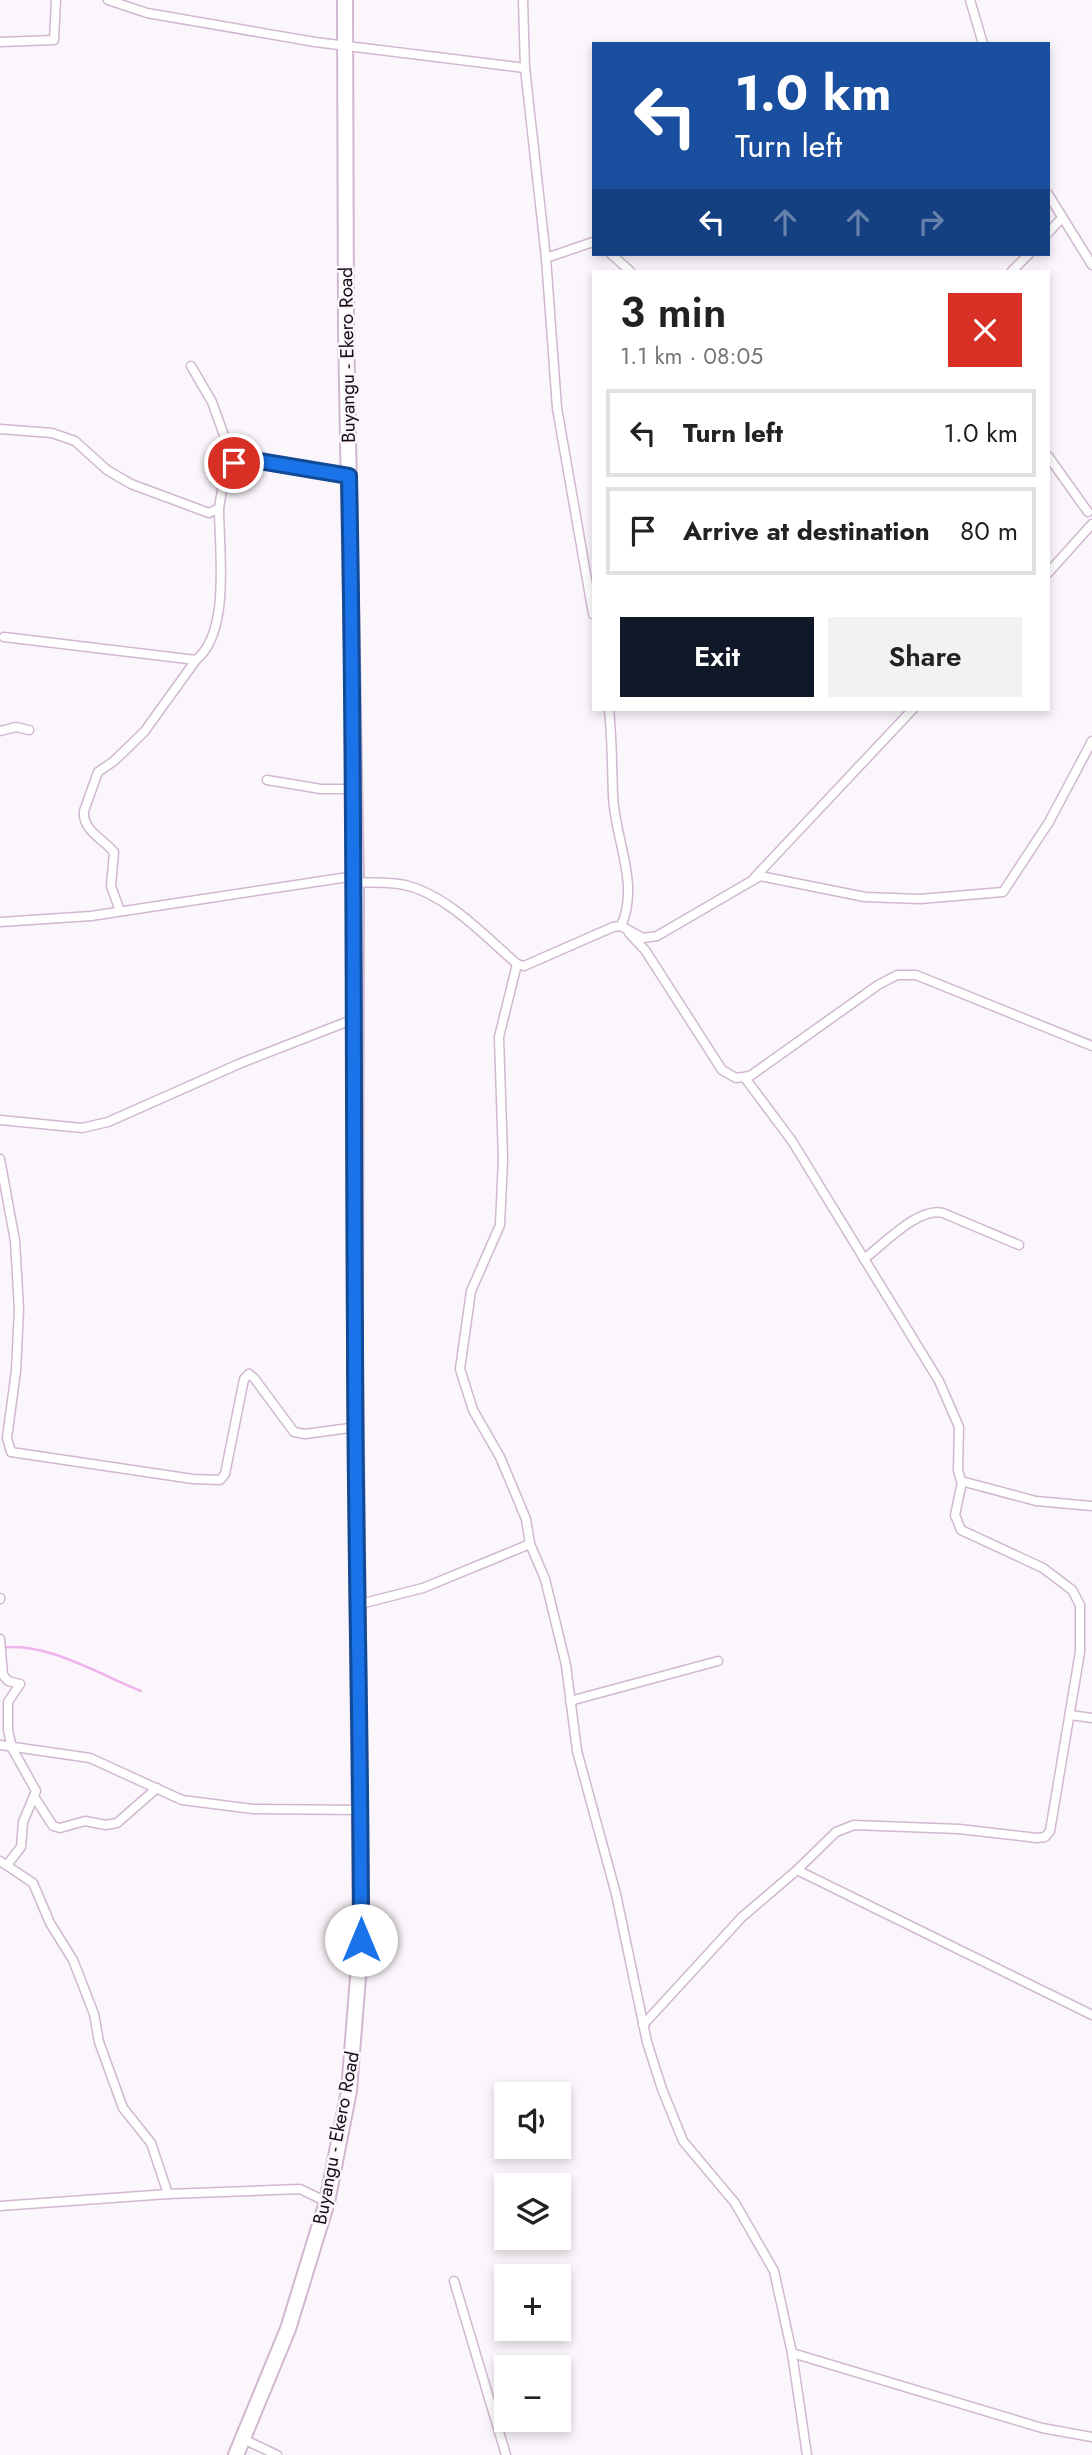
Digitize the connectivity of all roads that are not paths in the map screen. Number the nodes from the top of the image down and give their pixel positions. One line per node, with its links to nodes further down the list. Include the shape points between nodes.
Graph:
1 (56, 0): 6 (street, via 54,40)
2 (108, 0): 8 (street, via 147,13)
3 (345, 0): 8 (main road, Buyangu - Ekero Road)
4 (523, 0): 9 (street)
5 (970, 0): 7 (street)
6 (0, 41)
7 (982, 42)
8 (345, 44): 9 (street); 24 (main road, Buyangu - Ekero Road)
9 (525, 68): 16 (street)
10 (1050, 198): 11 (street)
11 (1061, 219): 12 (street); 17 (street)
12 (1050, 231)
13 (592, 242): 16 (street)
14 (613, 256): 18 (street)
15 (1027, 256): 19 (street)
16 (546, 258): 28 (street, via 557,408)
17 (1092, 265)
18 (629, 270)
19 (1013, 270)
20 (191, 366): 23 (street, via 212,402)
21 (0, 429): 25 (street, via 52,433 75,441 107,470 131,484 203,512)
22 (1050, 459): 26 (street)
23 (234, 463): 24 (street, via 253,460); 25 (street, via 225,472)
24 (349, 476): 37 (main road, Buyangu - Ekero Road)
25 (219, 508): 30 (street, via 219,618)
26 (1091, 516): 27 (street)
27 (1050, 570)
28 (592, 608)
29 (4, 637): 30 (street)
30 (196, 660): 40 (street, via 144,732 97,772 84,811 91,832 114,852 111,886)
31 (609, 711): 42 (street, via 613,795 628,892)
32 (911, 711): 38 (street)
33 (29, 730): 34 (street)
34 (0, 731)
35 (1092, 741): 38 (street, via 1049,822 1003,892 920,899 865,897)
36 (267, 780): 37 (street)
37 (354, 789): 39 (main road, Buyangu - Ekero Road)
38 (755, 877): 42 (street, via 651,938)
39 (356, 879): 40 (street); 43 (street, via 420,890 446,905); 44 (main road, Buyangu - Ekero Road)
40 (120, 911): 41 (street)
41 (0, 922)
42 (621, 926): 43 (street, via 528,965); 46 (street, via 645,950 722,1070)
43 (517, 964): 54 (street, via 499,1037 503,1205 495,1242 471,1292 460,1369 473,1410 526,1518)
44 (354, 1019): 47 (street, via 108,1122 82,1128); 51 (main road, Buyangu - Ekero Road)
45 (1092, 1046): 46 (street, via 903,973 860,996)
46 (746, 1078): 50 (street, via 792,1141)
47 (0, 1120)
48 (0, 1159): 51 (street, via 15,1241 19,1309 7,1437 11,1452 220,1480 247,1374 294,1432)
49 (1019, 1245): 50 (street, via 931,1211)
50 (864, 1259): 52 (street, via 952,1407 960,1429 958,1470)
51 (357, 1427): 55 (main road, Buyangu - Ekero Road)
52 (962, 1482): 53 (street, via 1036,1501); 59 (street, via 955,1515 961,1530 1043,1569 1078,1598 1082,1633)
53 (1092, 1506)
54 (530, 1544): 55 (street, via 423,1588); 58 (street, via 545,1579)
55 (360, 1604): 65 (main road, Buyangu - Ekero Road)
56 (0, 1639): 62 (street, via 3,1675 20,1684 8,1702)
57 (718, 1661): 58 (street)
58 (570, 1701): 69 (street, via 577,1751 617,1894)
59 (1070, 1715): 60 (street); 67 (street, via 1053,1820 1045,1837 854,1825 836,1832)
60 (1092, 1718)
61 (0, 1745): 62 (street)
62 (12, 1748): 63 (street, via 90,1758); 64 (street, via 34,1786)
63 (157, 1788): 64 (street, via 117,1823 106,1825 85,1821 52,1826); 65 (street, via 182,1800 253,1809)
64 (35, 1798): 66 (street, via 23,1822 22,1847)
65 (361, 1810): 71 (main road, Buyangu - Ekero Road, via 355,2040)
66 (4, 1863): 70 (street, via 33,1883 73,1961 123,2108 151,2143)
67 (797, 1870): 68 (street); 69 (street, via 743,1917)
68 (1092, 2015)
69 (643, 2025): 74 (street, via 675,2126 735,2203 774,2271)
70 (168, 2194): 71 (street, via 300,2189); 72 (street)
71 (327, 2202): 76 (main road, Buyangu - Ekero Road, via 288,2329)
72 (0, 2206)
73 (454, 2281): 79 (street)
74 (792, 2353): 75 (street, via 1042,2428); 80 (street)
75 (1092, 2437)
76 (243, 2439): 77 (main road, Buyangu - Ekero Road); 78 (street)
77 (236, 2455)
78 (277, 2455)
79 (506, 2455)
80 (807, 2455)

